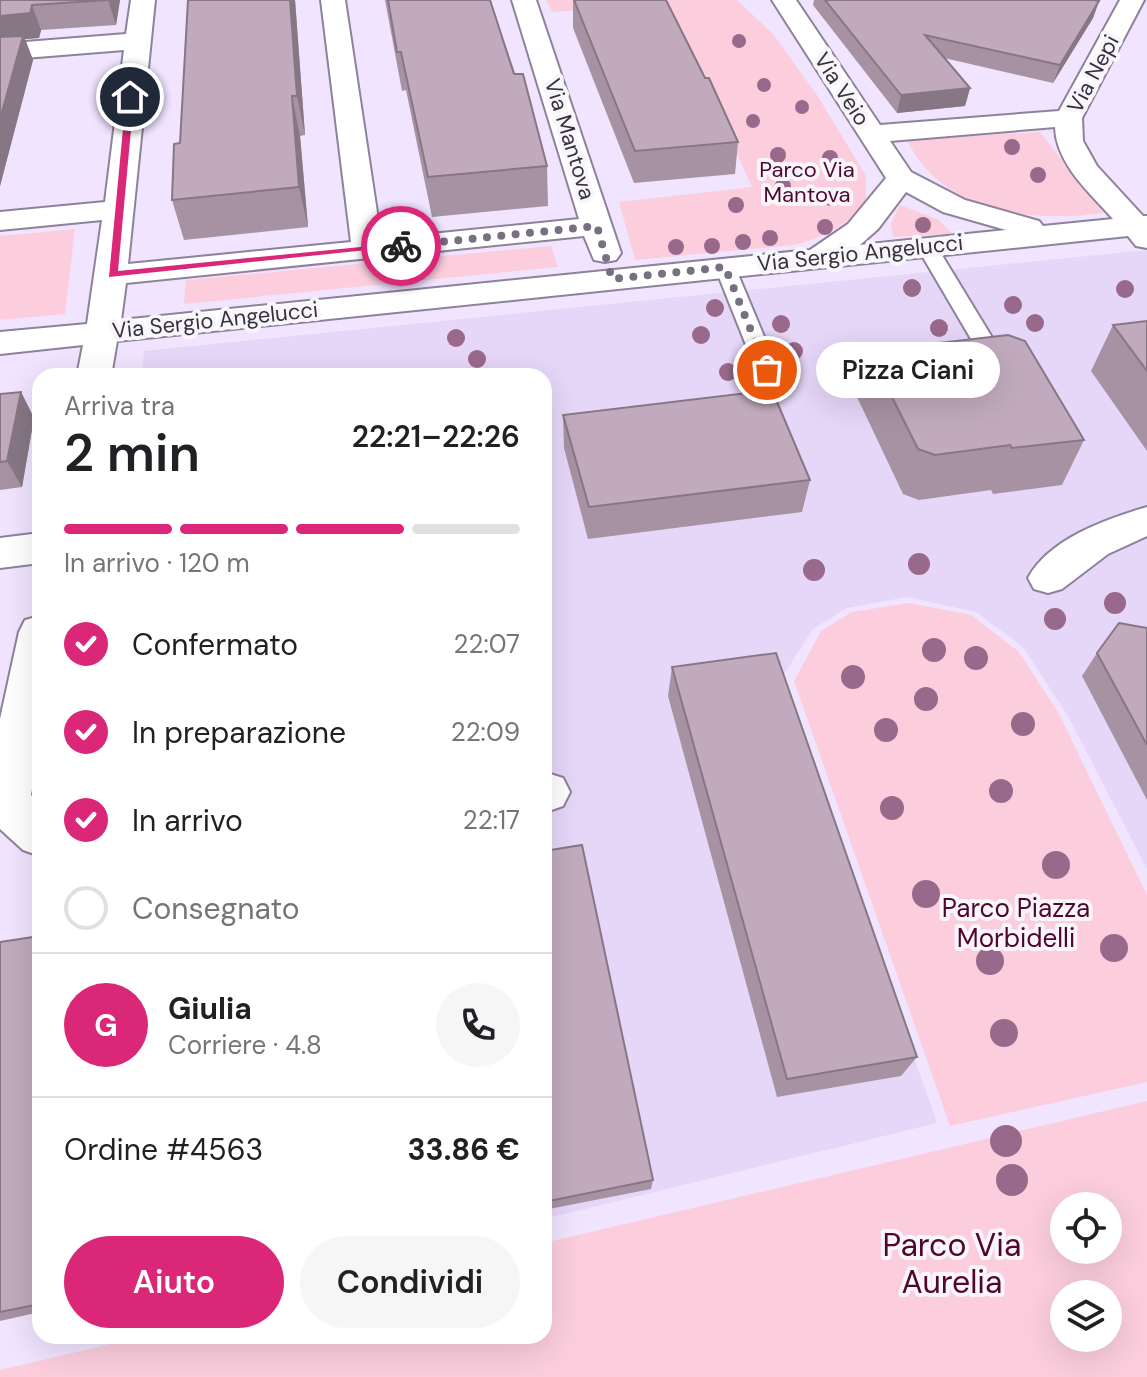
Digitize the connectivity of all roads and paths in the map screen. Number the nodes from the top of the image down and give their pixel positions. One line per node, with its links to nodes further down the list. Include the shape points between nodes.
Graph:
1 (143, 0): 6 (street)
2 (333, 0): 17 (street)
3 (524, 0): 13 (street, Via Mantova)
4 (784, 0): 9 (street, Via Veio)
5 (1132, 0): 8 (street, Via Nepi)
6 (137, 41): 7 (street); 11 (street)
7 (0, 52)
8 (1068, 118): 9 (street); 14 (street, Via Nepi, via 1069,141 1085,170)
9 (871, 134): 10 (street, Via Veio)
10 (901, 178): 15 (street, Via Veio, via 979,215); 18 (street, via 858,235)
11 (117, 210): 12 (street); 20 (street)
12 (0, 221)
13 (597, 226): 17 (street); 21 (street, Via Mantova)
14 (1143, 230): 15 (street, Via Sergio Angelucci)
15 (1062, 234): 16 (street, Via Sergio Angelucci)
16 (927, 247): 18 (street, Via Sergio Angelucci); 23 (lane)
17 (367, 249): 20 (street)
18 (821, 257): 19 (street, Via Sergio Angelucci)
19 (725, 267): 21 (street, Via Sergio Angelucci); 26 (lane)
20 (113, 275): 22 (street)
21 (612, 279): 22 (street, Via Sergio Angelucci)
22 (103, 332): 24 (street, Via Sergio Angelucci); 25 (street)
23 (982, 339)
24 (0, 343)
25 (96, 368)
26 (767, 370)
27 (1147, 521): 30 (street, via 1103,537)
28 (32, 549): 29 (street)
29 (0, 553)
30 (1048, 578)
31 (32, 669): 32 (street)
32 (3, 802): 33 (street)
33 (32, 830)

